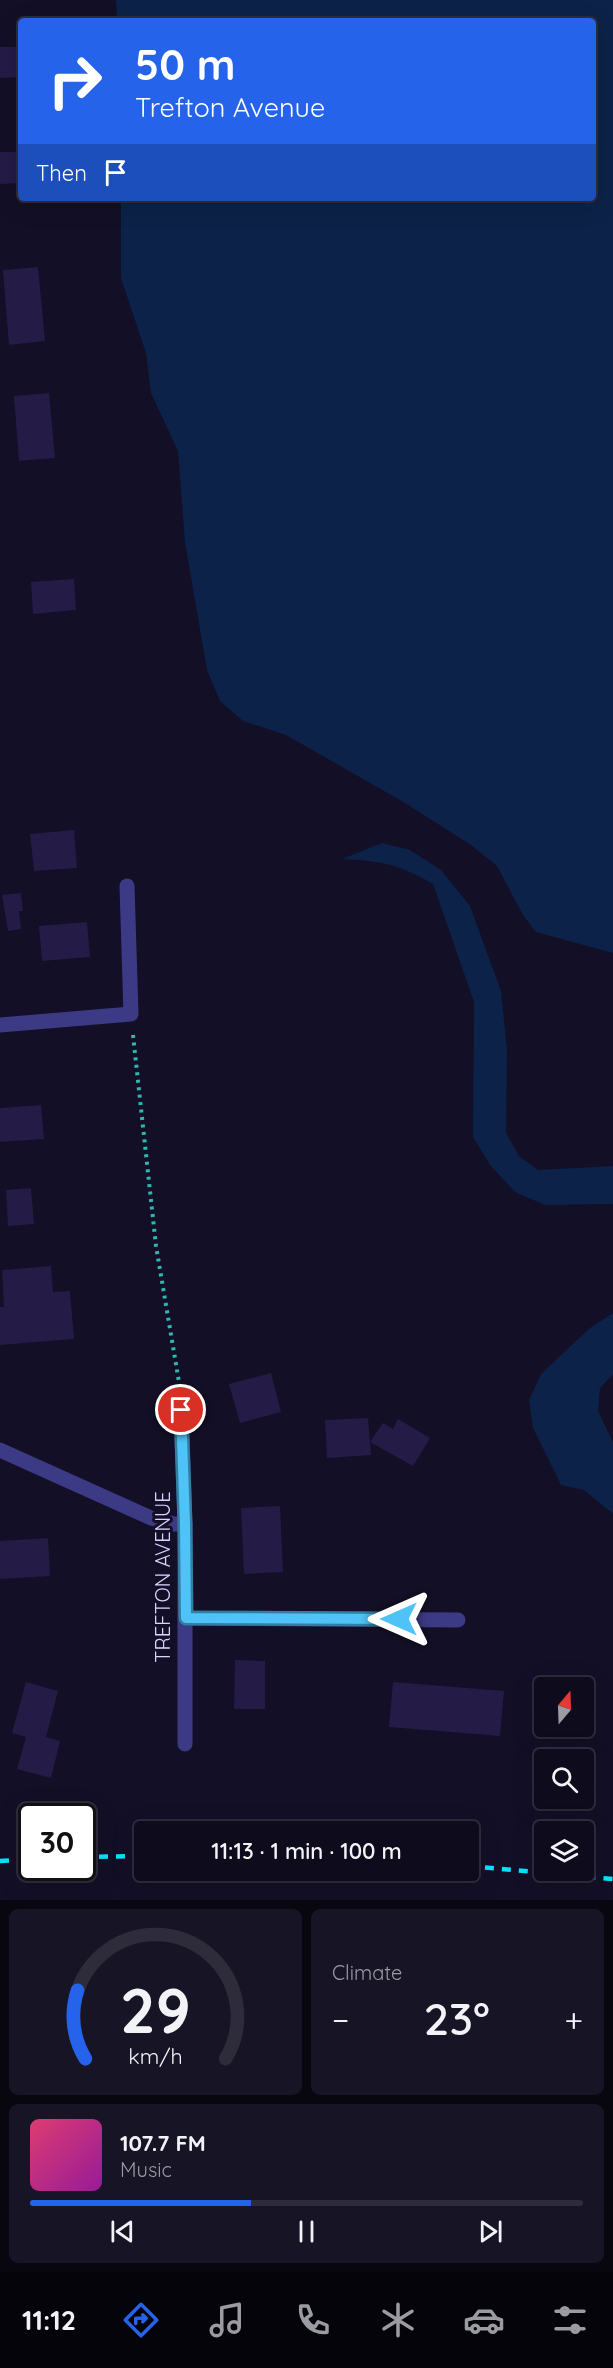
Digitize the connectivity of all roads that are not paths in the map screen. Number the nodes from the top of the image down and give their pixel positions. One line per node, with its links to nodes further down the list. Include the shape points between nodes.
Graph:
1 (127, 886): 2 (street, via 131,1014)
2 (0, 1024)
3 (181, 1410): 5 (street, TREFTON AVENUE)
4 (0, 1450): 5 (street, via 151,1518)
5 (185, 1524): 6 (street, TREFTON AVENUE)
6 (186, 1618): 7 (street); 8 (street, TREFTON AVENUE)
7 (458, 1620)
8 (185, 1744)

